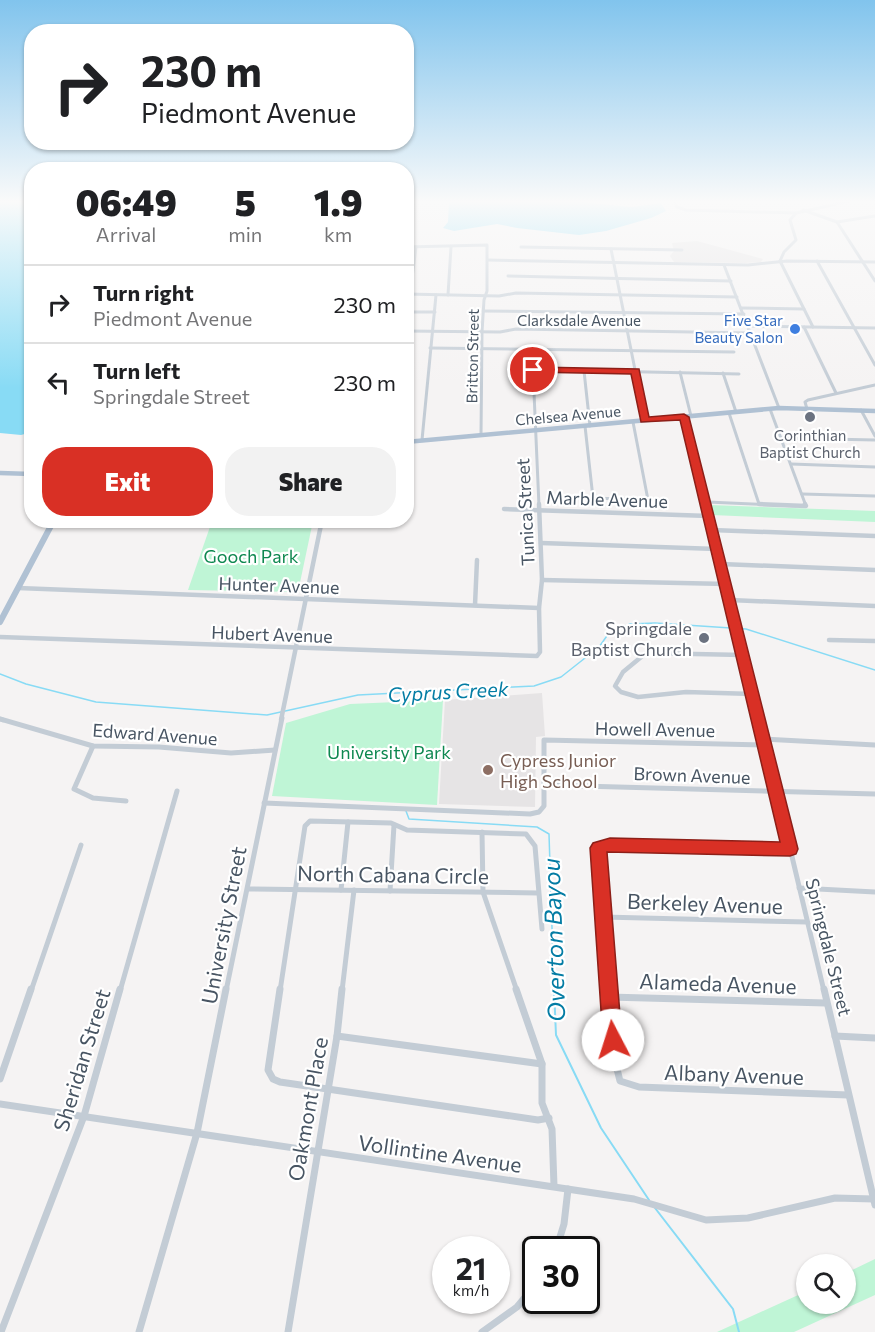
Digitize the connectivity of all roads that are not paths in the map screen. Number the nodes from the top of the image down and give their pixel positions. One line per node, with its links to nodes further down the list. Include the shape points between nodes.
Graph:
1 (450, 263): 17 (street)
2 (488, 263): 19 (street, Britton Street)
3 (614, 263): 12 (street)
4 (623, 263): 9 (street)
5 (739, 263): 10 (street)
6 (781, 263): 22 (street)
7 (818, 263): 31 (street)
8 (864, 263): 14 (street)
9 (672, 264): 10 (street)
10 (723, 264): 13 (street)
11 (508, 276): 12 (street)
12 (617, 278): 13 (street); 18 (street)
13 (731, 281): 20 (street)
14 (875, 281)
15 (414, 294): 16 (street)
16 (436, 295): 17 (street); 25 (street)
17 (448, 295): 19 (street)
18 (620, 295): 19 (street); 20 (street); 26 (street)
19 (486, 296): 23 (street, Britton Street)
20 (737, 297): 21 (street)
21 (741, 308): 22 (street); 27 (street)
22 (804, 309): 30 (street)
23 (483, 311): 26 (street); 36 (street, Britton Street)
24 (414, 312): 25 (street)
25 (435, 312): 34 (street)
26 (624, 312): 27 (street); 35 (street)
27 (744, 314): 28 (street)
28 (748, 326): 29 (street); 37 (street)
29 (804, 327): 30 (street); 51 (street)
30 (813, 327): 31 (street)
31 (855, 328): 32 (street); 42 (street)
32 (875, 328)
33 (414, 331): 34 (street, Clarksdale Avenue)
34 (433, 331): 36 (street, Clarksdale Avenue); 38 (street)
35 (628, 331): 36 (street, Clarksdale Avenue); 37 (street, Clarksdale Avenue); 40 (street)
36 (483, 332): 39 (street, Britton Street)
37 (751, 333): 52 (street)
38 (430, 348): 39 (street); 68 (street)
39 (483, 349): 40 (street); 65 (street, Britton Street)
40 (632, 350): 41 (street); 46 (street)
41 (734, 352)
42 (875, 365)
43 (512, 369): 44 (street)
44 (533, 370): 45 (street); 64 (street, Tunica Street)
45 (584, 371): 46 (street); 63 (street)
46 (635, 371): 47 (street); 61 (street)
47 (680, 372): 48 (street); 59 (street)
48 (723, 373): 49 (street); 57 (street)
49 (739, 374)
50 (875, 385): 51 (street)
51 (837, 393): 54 (street, via 808,400)
52 (779, 408): 53 (main road, Chelsea Avenue); 54 (main road, Chelsea Avenue)
53 (770, 409): 57 (main road, Chelsea Avenue); 66 (street)
54 (807, 409): 55 (main road, Chelsea Avenue)
55 (861, 410): 56 (main road, Chelsea Avenue); 67 (street)
56 (875, 411)
57 (736, 412): 58 (main road, Chelsea Avenue)
58 (729, 413): 59 (main road, Chelsea Avenue); 77 (street)
59 (691, 416): 60 (main road, Chelsea Avenue)
60 (684, 417): 61 (main road, Chelsea Avenue); 76 (street, Springdale Street)
61 (645, 420): 62 (main road, Chelsea Avenue)
62 (633, 422): 63 (main road, Chelsea Avenue); 63 (street, via 648,500 592,498)
63 (587, 426): 64 (main road, Chelsea Avenue)
64 (535, 430): 65 (main road, Chelsea Avenue); 79 (street, Tunica Street)
65 (482, 435): 68 (main road, Chelsea Avenue)
66 (781, 438): 67 (street); 70 (street)
67 (875, 438)
68 (422, 440): 69 (main road, Chelsea Avenue)
69 (414, 441)
70 (791, 464): 71 (street); 74 (street)
71 (875, 467)
72 (0, 473): 73 (main road)
73 (24, 474)
74 (802, 494): 75 (street); 77 (street, via 806,506)
75 (875, 496)
76 (706, 502): 77 (street); 80 (street, Springdale Street)
77 (759, 504)
78 (504, 509): 79 (street, Marble Avenue)
79 (538, 511): 80 (street, Marble Avenue); 85 (street, Tunica Street)
80 (709, 516): 83 (street, Springdale Street)
81 (50, 528): 92 (main road)
82 (320, 528): 93 (street, University Street)
83 (712, 530): 84 (street); 86 (street, Springdale Street)
84 (875, 536)
85 (541, 543): 86 (street); 90 (street, Tunica Street)
86 (717, 549): 88 (street, Springdale Street)
87 (477, 560): 95 (street)
88 (721, 564): 89 (street); 91 (street, Springdale Street)
89 (875, 570)
90 (542, 580): 91 (street); 97 (street, Tunica Street)
91 (727, 584): 94 (street, Springdale Street)
92 (18, 588): 93 (street, Hunter Avenue); 98 (main road)
93 (307, 599): 95 (street, Hunter Avenue); 102 (street, University Street)
94 (730, 600): 96 (street); 104 (street, Springdale Street)
95 (475, 605): 97 (street, Hunter Avenue)
96 (875, 606)
97 (539, 608): 103 (street, Tunica Street)
98 (0, 622)
99 (0, 637): 102 (street, Hubert Avenue)
100 (829, 640): 101 (street)
101 (875, 641)
102 (296, 648): 103 (street, Hubert Avenue, via 532,657); 110 (street, University Street)
103 (540, 652)
104 (743, 655): 105 (street, Springdale Street); 105 (street, via 646,653 616,680 616,688 630,695)
105 (753, 694): 107 (street, Springdale Street)
106 (0, 719): 108 (street, Edward Avenue)
107 (764, 742): 109 (street, Howell Avenue); 111 (street, Howell Avenue, via 544,740); 113 (street, Springdale Street)
108 (93, 746): 110 (street, Edward Avenue, via 231,753); 115 (street, via 74,789 97,800)
109 (875, 746)
110 (275, 750): 116 (street, University Street)
111 (545, 785): 113 (street, Brown Avenue); 116 (street, via 544,806 530,814)
112 (177, 791): 144 (street, Sheridan Street)
113 (776, 792): 114 (street, Brown Avenue); 121 (street, Springdale Street)
114 (875, 794)
115 (126, 801)
116 (264, 803): 123 (street, University Street)
117 (348, 822): 118 (street); 124 (street, via 306,823); 125 (street)
118 (394, 825): 119 (street, via 407,830); 127 (street)
119 (482, 832): 128 (street); 130 (street, via 518,833 532,839 536,846)
120 (81, 845): 140 (street)
121 (790, 849): 122 (street, Springdale Street); 131 (street, via 610,844 598,848)
122 (799, 888): 129 (street); 132 (street, Springdale Street)
123 (248, 889): 124 (street, North Cabana Circle); 146 (street, University Street)
124 (295, 890): 125 (street, North Cabana Circle); 141 (street, via 268,1070 279,1082)
125 (341, 890): 126 (street, North Cabana Circle)
126 (354, 890): 127 (street, North Cabana Circle); 136 (street, Oakmont Place)
127 (390, 891): 128 (street, North Cabana Circle)
128 (483, 892): 130 (street, North Cabana Circle); 139 (street)
129 (875, 892)
130 (538, 893): 133 (street)
131 (603, 917): 132 (street, Berkeley Avenue); 134 (street)
132 (807, 922): 135 (street, Springdale Street)
133 (542, 929)
134 (609, 997): 135 (street, Alameda Avenue); 142 (street, Albany Avenue, via 620,1081 639,1087)
135 (826, 1002): 137 (street, Springdale Street)
136 (337, 1036): 139 (street); 141 (street, Oakmont Place)
137 (835, 1036): 138 (street); 142 (street, Springdale Street)
138 (875, 1038)
139 (542, 1064): 145 (street, via 542,1103)
140 (0, 1079)
141 (327, 1089): 145 (street, via 538,1120); 147 (street, Oakmont Place)
142 (848, 1095): 150 (street, Springdale Street)
143 (0, 1104): 144 (street, Vollintine Avenue)
144 (84, 1116): 146 (street, Vollintine Avenue); 153 (street, Sheridan Street)
145 (549, 1118): 148 (street)
146 (197, 1133): 147 (street, Vollintine Avenue); 154 (street, University Street)
147 (316, 1152): 148 (street, Vollintine Avenue); 155 (street, Oakmont Place)
148 (554, 1186): 149 (street, Vollintine Avenue)
149 (568, 1189): 150 (street, Vollintine Avenue, via 643,1202 706,1220 748,1218 835,1198); 151 (street)
150 (874, 1202)
151 (560, 1236)
152 (522, 1301): 156 (street)
153 (1, 1332)
154 (139, 1332)
155 (288, 1332)
156 (482, 1332)

